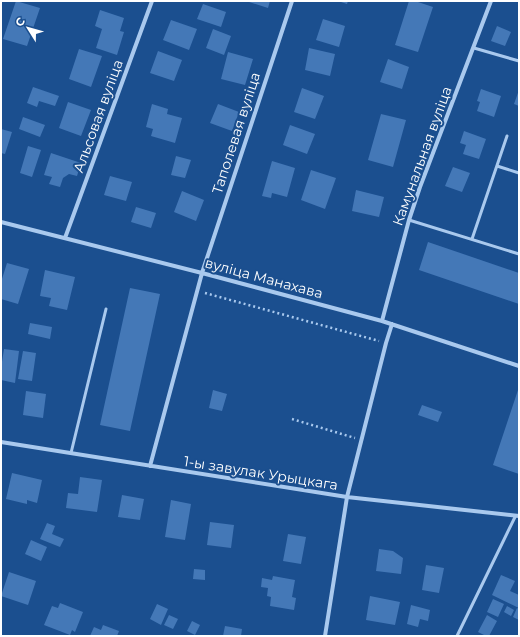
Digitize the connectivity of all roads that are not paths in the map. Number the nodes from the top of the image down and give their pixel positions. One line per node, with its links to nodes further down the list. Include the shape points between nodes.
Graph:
1 (152, 1): 11 (street, Альсовая вуліца)
2 (292, 1): 14 (street, Таполевая вуліца)
3 (491, 1): 4 (street, Камунальная вуліца)
4 (474, 48): 5 (lane); 9 (street, Камунальная вуліца)
5 (519, 62)
6 (507, 136): 7 (lane)
7 (497, 166): 8 (lane); 12 (lane)
8 (519, 173)
9 (409, 220): 12 (lane); 16 (street, Камунальная вуліца)
10 (1, 222): 11 (street, вуліца Манахава)
11 (65, 238): 14 (street, вуліца Манахава)
12 (472, 239): 13 (lane)
13 (519, 254)
14 (202, 273): 16 (street, вуліца Манахава); 21 (street, Таполевая вуліца)
15 (106, 309): 20 (lane)
16 (382, 321): 17 (street, вуліца Манахава)
17 (392, 324): 18 (street, вуліца Манахава); 22 (street)
18 (519, 366)
19 (1, 442): 20 (street, 1-ы завулак Урыцкага)
20 (71, 454): 21 (street, 1-ы завулак Урыцкага)
21 (150, 466): 22 (street, 1-ы завулак Урыцкага)
22 (347, 498): 23 (street, 1-ы завулак Урыцкага); 24 (street)
23 (517, 516): 25 (lane)
24 (324, 636)
25 (457, 636)

